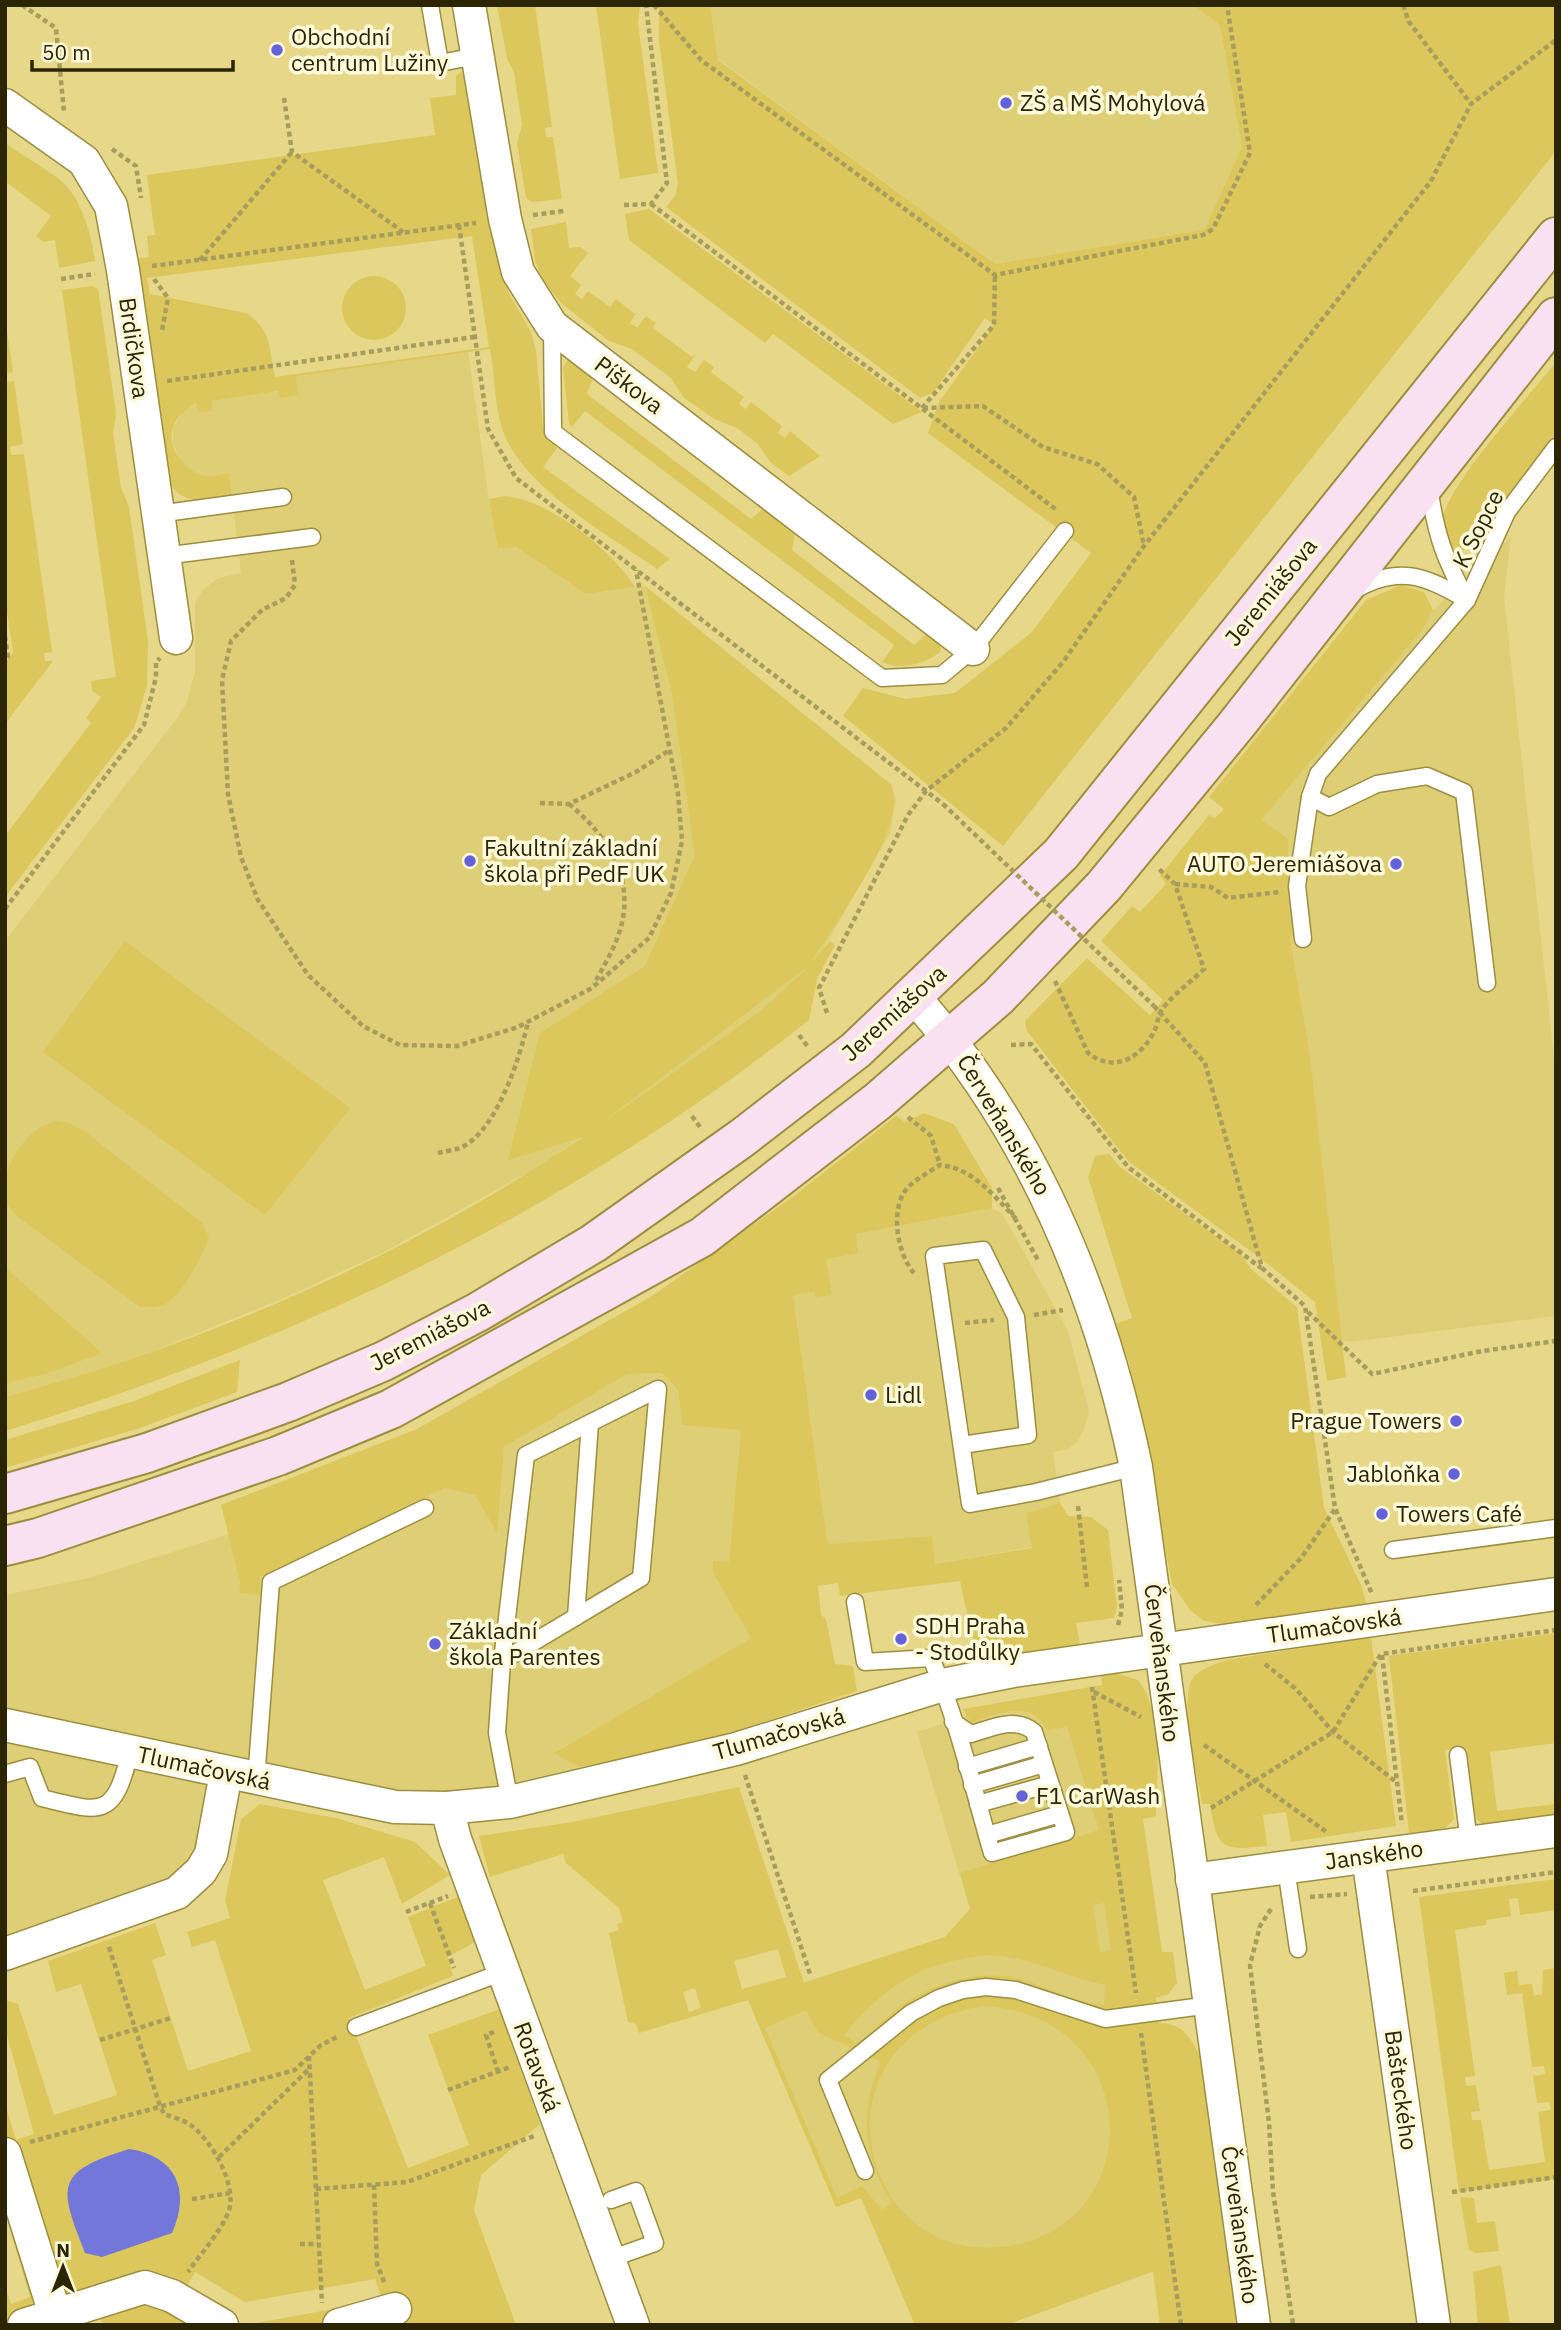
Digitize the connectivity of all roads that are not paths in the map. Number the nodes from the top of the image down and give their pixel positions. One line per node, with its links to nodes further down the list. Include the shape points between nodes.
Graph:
1 (430, 5): 3 (lane, via 440,64)
2 (469, 5): 3 (street, Píškova)
3 (477, 56): 7 (street, Píškova, via 517,272)
4 (5, 105): 11 (street, Brdičkova, via 84,161 111,206)
5 (1556, 237): 22 (main road, Jeremiášova, via 1061,854)
6 (1556, 317): 9 (main road, Jeremiášova)
7 (552, 326): 18 (street, Píškova); 18 (lane, via 553,432 882,678 942,675)
8 (1556, 447): 15 (lane, K Sopce, via 1507,512)
9 (1428, 479): 15 (lane, via 1435,528); 16 (main road, Jeremiášova)
10 (283, 497): 11 (lane)
11 (158, 514): 14 (street, Brdičkova)
12 (1065, 531): 18 (lane)
13 (312, 537): 14 (lane)
14 (164, 556): 17 (street, Brdičkova)
15 (1467, 600): 16 (lane, via 1429,578 1399,575 1363,585); 19 (lane, K Sopce, via 1318,774)
16 (1331, 604): 23 (main road, Jeremiášova, via 1104,886 998,998)
17 (176, 638)
18 (973, 649)
19 (1310, 797): 20 (lane, K Sopce, via 1297,886); 21 (lane, via 1329,807 1377,784 1427,776 1464,792)
20 (1303, 940)
21 (1488, 983)
22 (914, 998): 23 (street); 27 (main road, Jeremiášova, via 856,1050 742,1138 594,1244 478,1312 384,1361 288,1402 146,1453)
23 (951, 1039): 26 (street, Červeňanského, via 1030,1163 1073,1252 1115,1372); 30 (main road, Jeremiášova, via 702,1237 498,1352 391,1409 278,1456)
24 (590, 1423): 34 (lane); 34 (lane, via 657,1388 641,1578); 36 (lane, via 526,1455)
25 (962, 1445): 25 (lane, via 934,1256 983,1250 1016,1317 1028,1435); 26 (lane, via 970,1504)
26 (1136, 1467): 35 (street, Červeňanského)
27 (5, 1494)
28 (425, 1507): 46 (lane, via 271,1582)
29 (1556, 1528): 31 (lane)
30 (5, 1546)
31 (1393, 1550)
32 (1556, 1594): 35 (street, Tlumačovská)
33 (855, 1602): 37 (lane, via 865,1661 931,1658)
34 (576, 1617): 36 (lane)
35 (1160, 1651): 37 (street, Tlumačovská); 56 (street, Červeňanského)
36 (502, 1661): 49 (lane, via 497,1733)
37 (943, 1685): 38 (lane); 49 (street, Tlumačovská, via 736,1749)
38 (953, 1722): 40 (lane, via 971,1734 1011,1723 1026,1724); 44 (lane)
39 (5, 1725): 41 (street, Tlumačovská)
40 (1039, 1746): 43 (lane); 44 (lane)
41 (130, 1752): 45 (lane, via 122,1785 110,1803 90,1810 42,1798 30,1767); 46 (street, Tlumačovská)
42 (1458, 1755): 53 (lane)
43 (1044, 1764): 47 (lane); 48 (lane)
44 (967, 1767): 47 (lane)
45 (5, 1774)
46 (241, 1776): 51 (street, Tlumačovská, via 395,1807); 58 (street, via 201,1871 167,1899)
47 (972, 1784): 50 (lane)
48 (1051, 1784): 50 (lane); 50 (lane, via 1060,1814 987,1835)
49 (510, 1802): 51 (street, Tlumačovská)
50 (978, 1804)
51 (447, 1808): 59 (street, Rotavská)
52 (1556, 1831): 53 (street, Janského)
53 (1469, 1842): 54 (street, Janského)
54 (1368, 1856): 55 (street, Janského); 73 (street, Bašteckého)
55 (1286, 1868): 56 (street, Janského); 57 (lane)
56 (1192, 1880): 60 (street, Červeňanského)
57 (1298, 1949)
58 (5, 1954)
59 (503, 1972): 61 (lane); 65 (street, Rotavská)
60 (1210, 2006): 63 (lane, via 1105,2019 1016,1990 986,1987 939,1998 911,2013 828,2080); 72 (street, Červeňanského)
61 (356, 2028)
62 (12, 2150): 67 (street)
63 (864, 2171)
64 (611, 2200): 65 (lane, via 636,2191 655,2243)
65 (607, 2260): 71 (street, Rotavská)
66 (395, 2309): 68 (street)
67 (55, 2314): 69 (street); 70 (street, via 145,2287 172,2295)
68 (331, 2318)
69 (24, 2325)
70 (222, 2325)
71 (633, 2325)
72 (1254, 2325)
73 (1434, 2325)

